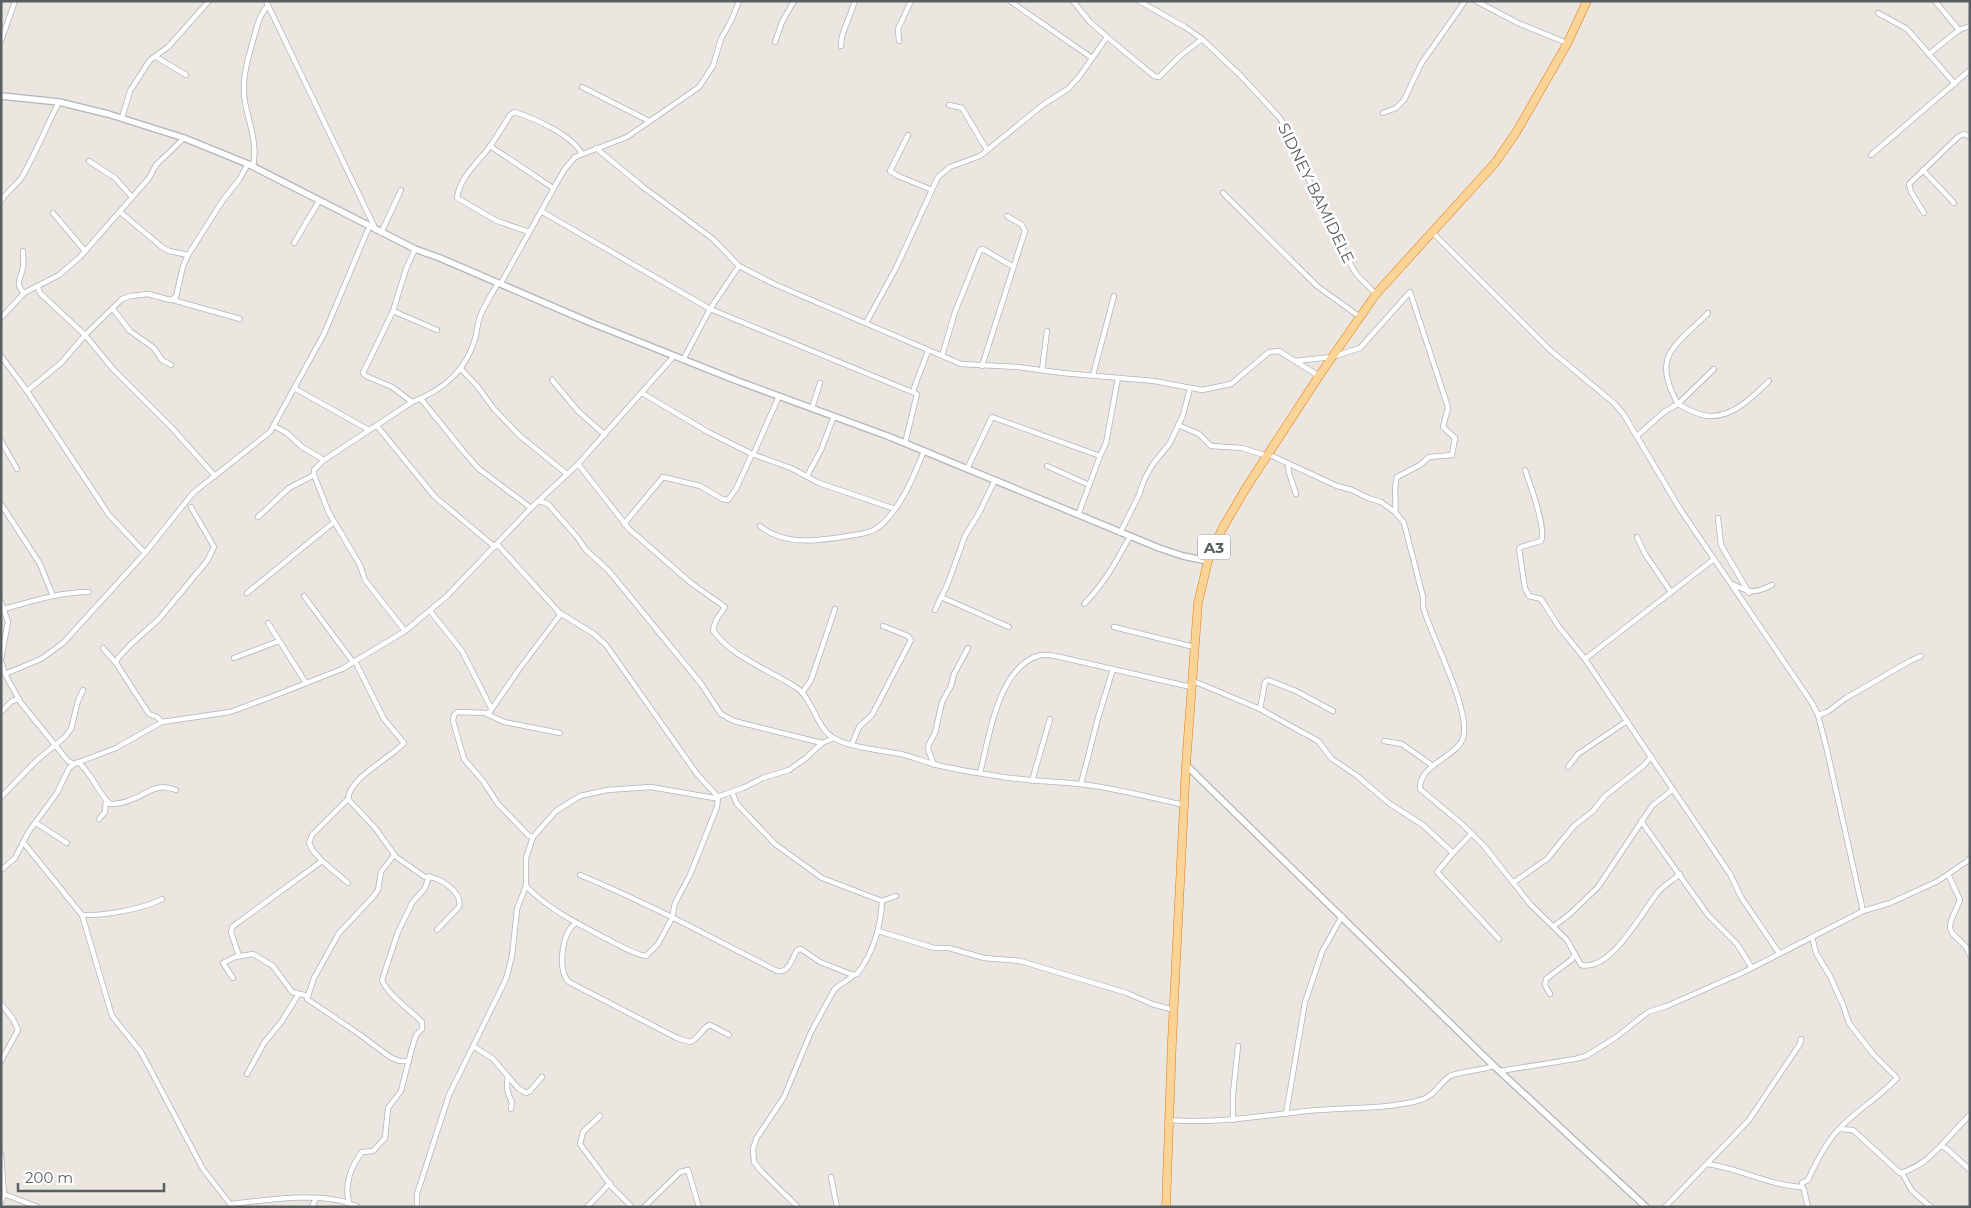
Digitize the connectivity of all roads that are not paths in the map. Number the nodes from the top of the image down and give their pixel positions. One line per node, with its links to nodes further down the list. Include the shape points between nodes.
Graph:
1 (15, 1): 20 (street)
2 (209, 1): 26 (street)
3 (739, 1): 37 (street, via 704,81)
4 (794, 1): 22 (street)
5 (855, 1): 24 (street)
6 (910, 1): 21 (street, via 898,29)
7 (1010, 1): 27 (street)
8 (1073, 1): 18 (street)
9 (1139, 1): 19 (street, SIDNEY BAMIDELE)
10 (1465, 1): 35 (street, via 1421,64 1404,100 1396,108)
11 (1476, 1): 23 (street)
12 (1587, 1): 23 (highway, A3)
13 (1935, 1): 17 (street)
14 (267, 4): 47 (street, via 256,28 244,77 245,101 255,140); 64 (street)
15 (1878, 13): 25 (street, via 1908,29)
16 (1970, 26): 17 (street)
17 (1959, 30): 25 (street)
18 (1107, 37): 19 (street, via 1159,77); 27 (street)
19 (1202, 39): 77 (street, SIDNEY BAMIDELE, via 1280,118 1354,271)
20 (1, 41)
21 (899, 41)
22 (775, 42)
23 (1568, 43): 66 (highway, A3, via 1517,131 1494,163)
24 (841, 46)
25 (1929, 54): 30 (street)
26 (156, 57): 29 (street); 36 (street, via 150,60 130,91)
27 (1092, 58): 43 (street, via 1068,88)
28 (1970, 70): 30 (street)
29 (186, 75)
30 (1954, 84): 45 (street)
31 (582, 87): 37 (street)
32 (1, 96): 33 (street)
33 (59, 102): 36 (street); 52 (street, via 22,177)
34 (949, 105): 43 (street, via 962,108)
35 (1383, 113)
36 (122, 118): 40 (street)
37 (649, 121): 42 (street, via 627,137)
38 (908, 135): 51 (street, via 890,171)
39 (1970, 137): 48 (street, via 1959,136)
40 (184, 138): 47 (street); 54 (street, via 156,165)
41 (490, 146): 44 (street, via 514,112 572,140); 49 (street); 65 (street, via 466,175 457,198 498,221)
42 (596, 148): 44 (street); 72 (street, via 713,239)
43 (987, 150): 51 (street, via 945,171)
44 (582, 154): 49 (street, via 571,160)
45 (1871, 155)
46 (89, 161): 54 (street, via 114,178)
47 (251, 165): 56 (street); 71 (street, via 223,200)
48 (1923, 170): 57 (street); 61 (street, via 1909,184)
49 (553, 188): 58 (street)
50 (401, 190): 64 (street)
51 (932, 190): 87 (street)
52 (4, 192): 55 (street)
53 (1223, 193): 84 (street, via 1317,286)
54 (132, 197): 59 (street)
55 (1, 201)
56 (319, 201): 63 (street); 67 (street)
57 (1954, 203)
58 (541, 210): 65 (street); 81 (street)
59 (120, 212): 70 (street); 71 (street, via 169,251)
60 (53, 213): 70 (street)
61 (1924, 213)
62 (1007, 216): 73 (street, via 1022,225 1025,231)
63 (369, 227): 64 (street); 109 (street, via 324,334)
64 (379, 232): 68 (street)
65 (529, 232): 74 (street)
66 (1431, 232): 77 (highway, A3); 125 (street, via 1550,350 1614,403)
67 (294, 243)
68 (414, 249): 74 (street); 82 (street)
69 (23, 251): 76 (street, via 24,265 18,283)
70 (85, 251): 75 (street, via 59,275)
71 (188, 256): 79 (street)
72 (739, 266): 81 (street); 87 (street)
73 (1012, 266): 94 (street, via 980,250 955,312); 99 (street)
74 (499, 283): 93 (street); 100 (street, via 480,316 475,340)
75 (38, 287): 76 (street); 90 (street, via 40,293)
76 (24, 293): 85 (street)
77 (1376, 294): 84 (highway, A3)
78 (1114, 296): 103 (street)
79 (173, 300): 80 (street, via 141,294 122,299); 86 (street)
80 (113, 309): 90 (street); 98 (street, via 130,331)
81 (710, 309): 96 (street); 112 (street)
82 (393, 311): 88 (street); 116 (street, via 363,373 392,387)
83 (1708, 313): 117 (street, via 1679,341 1666,363 1669,390)
84 (1360, 317): 95 (highway, A3)
85 (1, 318)
86 (240, 319)
87 (866, 323): 91 (street)
88 (437, 330)
89 (1047, 331): 102 (street)
90 (85, 335): 111 (street, via 61,363); 141 (street)
91 (928, 350): 94 (street); 112 (street)
92 (1, 356): 111 (street)
93 (674, 356): 96 (street); 113 (street)
94 (942, 356): 99 (street, via 961,364)
95 (1332, 357): 97 (street); 104 (highway, A3); 153 (street, via 1360,348 1410,292 1448,408 1443,427 1455,438 1452,455 1429,457 1397,477)
96 (683, 360): 114 (street)
97 (1295, 361): 104 (street); 110 (street, via 1271,351 1231,384 1202,390)
98 (171, 365)
99 (982, 366): 102 (street)
100 (462, 369): 115 (street); 139 (street, via 516,433)
101 (1714, 369): 117 (street)
102 (1042, 370): 103 (street)
103 (1093, 375): 105 (street)
104 (1319, 376): 130 (highway, A3)
105 (1118, 378): 110 (street); 131 (street, via 1106,443)
106 (552, 380): 124 (street, via 578,411)
107 (1770, 382): 117 (street, via 1741,406 1726,412 1704,416)
108 (820, 383): 118 (street)
109 (294, 388): 121 (street); 123 (street)
110 (1190, 388): 120 (street)
111 (27, 390): 164 (street, via 109,515)
112 (913, 391): 127 (street, via 917,394)
113 (642, 392): 124 (street); 129 (street)
114 (779, 396): 118 (street); 129 (street)
115 (421, 399): 116 (street); 151 (street, via 479,469)
116 (412, 402): 122 (street)
117 (1678, 404): 125 (street)
118 (812, 408): 119 (street)
119 (834, 416): 127 (street); 142 (street)
120 (1178, 425): 130 (street, via 1198,434 1211,446 1242,448); 160 (street, via 1170,443 1145,478)
121 (274, 426): 132 (street); 141 (street)
122 (377, 426): 123 (street); 163 (street, via 435,497)
123 (369, 430): 132 (street)
124 (605, 435): 134 (street)
125 (1637, 436): 165 (street, via 1675,502)
126 (1, 441): 136 (street)
127 (905, 444): 128 (street)
128 (924, 451): 137 (street); 152 (street)
129 (752, 455): 142 (street); 158 (street, via 728,500 700,486 663,477)
130 (1268, 455): 133 (street); 166 (highway, A3, via 1222,529)
131 (1100, 456): 137 (street, via 992,417); 144 (street)
132 (324, 460): 140 (street, via 314,470)
133 (1288, 463): 145 (street); 153 (street, via 1381,502)
134 (578, 464): 139 (street); 158 (street)
135 (1047, 466): 144 (street)
136 (17, 469)
137 (967, 469): 143 (street)
138 (1525, 470): 194 (street, via 1543,537 1541,541 1519,549 1525,588 1529,596 1541,599)
139 (567, 474): 146 (street)
140 (314, 475): 155 (street, via 289,488); 157 (street)
141 (215, 476): 164 (street, via 193,493)
142 (807, 476): 152 (street)
143 (995, 480): 154 (street); 175 (street, via 965,536)
144 (1089, 485): 154 (street)
145 (1296, 494)
146 (546, 495): 147 (street); 149 (street)
147 (539, 502): 149 (street); 151 (street)
148 (1, 504): 173 (street, via 40,564)
149 (548, 504): 217 (street, via 586,550 610,571 702,685 721,714 734,721)
150 (191, 507): 197 (street, via 214,548 159,619 130,645)
151 (531, 508): 163 (street)
152 (895, 509): 159 (street, via 871,532 809,542 780,536)
153 (1395, 512): 225 (street, via 1404,523 1426,616 1463,715 1462,742)
154 (1078, 515): 160 (street)
155 (258, 517)
156 (1718, 518): 172 (street, via 1721,545)
157 (334, 522): 171 (street); 187 (street, via 360,565 365,580)
158 (624, 524): 203 (street, via 691,583 725,607 713,626 720,638 749,661)
159 (760, 526)
160 (1120, 533): 161 (street)
161 (1130, 536): 166 (street, via 1183,556); 177 (street, via 1110,574)
162 (1636, 537): 170 (street)
163 (496, 546): 181 (street); 182 (street)
164 (145, 553): 199 (street, via 63,643 41,659)
165 (1714, 559): 167 (street); 170 (street)
166 (1208, 561): 189 (highway, A3, via 1198,603)
167 (1731, 584): 172 (street); 210 (street)
168 (1772, 585): 172 (street, via 1760,592)
169 (89, 592): 173 (street)
170 (1671, 592): 194 (street)
171 (247, 593)
172 (1749, 593)
173 (52, 596): 178 (street)
174 (304, 596): 196 (street)
175 (941, 597): 180 (street); 185 (street)
176 (1, 602): 178 (street)
177 (1084, 604)
178 (4, 609): 195 (street, via 8,622)
179 (835, 609): 203 (street, via 811,680)
180 (935, 610)
181 (430, 611): 187 (street); 205 (street, via 462,651)
182 (560, 613): 205 (street); 235 (street, via 589,630 606,645 697,774)
183 (268, 623): 188 (street)
184 (883, 626): 219 (street, via 911,640 872,715 860,727)
185 (1009, 627)
186 (1114, 627): 189 (street)
187 (404, 631): 196 (street)
188 (279, 641): 193 (street); 200 (street)
189 (1194, 647): 201 (highway, A3)
190 (103, 648): 197 (street)
191 (968, 648): 223 (street, via 942,702 929,744)
192 (1921, 656): 210 (street)
193 (234, 658)
194 (1585, 659): 212 (street)
195 (1, 660): 199 (street)
196 (354, 662): 200 (street); 236 (street, via 384,719 404,743 368,772 350,792)
197 (116, 664): 213 (street, via 149,714)
198 (1113, 668): 201 (street); 228 (street, via 1042,654 1030,659 1009,679 1002,691); 230 (street)
199 (5, 674): 204 (street)
200 (306, 683): 213 (street, via 230,712)
201 (1191, 684): 206 (street); 224 (highway, A3)
202 (83, 690): 218 (street, via 70,729)
203 (802, 693): 215 (street)
204 (19, 699): 208 (street, via 12,700); 218 (street)
205 (491, 708): 209 (street)
206 (1260, 709): 207 (street, via 1268,680); 246 (street, via 1318,741 1332,759 1423,825)
207 (1334, 711)
208 (1, 712)
209 (488, 714): 214 (street, via 504,722); 243 (street, via 461,712 454,715 453,725 461,751 498,804 527,835)
210 (1818, 715): 261 (street)
211 (1050, 719): 229 (street)
212 (1627, 721): 220 (street); 226 (street, via 1578,754)
213 (162, 722): 222 (street, via 116,748)
214 (560, 733)
215 (834, 738): 217 (street); 219 (street)
216 (1384, 741): 225 (street, via 1402,744)
217 (822, 743): 233 (street, via 789,770)
218 (55, 744): 221 (street); 234 (street)
219 (852, 744): 223 (street)
220 (1650, 758): 232 (street); 255 (street, via 1574,826 1547,859)
221 (68, 761): 222 (street); 227 (street)
222 (76, 763): 227 (street); 237 (street, via 84,767)
223 (934, 764): 228 (street)
224 (1186, 765): 238 (highway, A3); 263 (street)
225 (1433, 766): 242 (street, via 1423,776 1420,789)
226 (1568, 767)
227 (69, 768): 241 (street)
228 (980, 773): 229 (street)
229 (1032, 781): 230 (street)
230 (1081, 784): 238 (street)
231 (176, 790): 237 (street, via 156,787 117,804)
232 (1672, 790): 240 (street, via 1655,803); 271 (street)
233 (732, 792): 235 (street); 260 (street, via 737,804 774,844 805,867 835,884)
234 (1, 797)
235 (718, 797): 243 (street, via 707,798 651,787 580,796 547,820); 264 (street, via 712,824)
236 (348, 799): 247 (street, via 376,829); 249 (street, via 312,835 309,843)
237 (106, 800): 239 (street, via 105,812)
238 (1184, 805): 284 (highway, A3)
239 (99, 819)
240 (1641, 821): 251 (street); 266 (street, via 1598,887)
241 (36, 823): 244 (street); 245 (street)
242 (1472, 833): 246 (street); 255 (street)
243 (533, 837): 257 (street, via 526,858)
244 (24, 842): 250 (street, via 13,862); 262 (street)
245 (67, 843)
246 (1453, 853): 270 (street, via 1437,872)
247 (394, 855): 254 (street, via 425,877); 282 (street, via 381,872 381,881 372,898 340,933 314,978)
248 (1970, 858): 252 (street)
249 (322, 861): 256 (street); 273 (street, via 232,927)
250 (1, 870)
251 (1680, 874): 276 (street, via 1660,890 1612,952 1585,966); 277 (street, via 1708,915 1737,944)
252 (1948, 874): 261 (street, via 1890,903); 274 (street, via 1960,900 1950,927)
253 (580, 875): 264 (street)
254 (429, 876): 267 (street, via 455,891 460,903); 290 (street, via 398,932 382,980 401,1005 422,1022)
255 (1514, 882): 266 (street)
256 (348, 883)
257 (526, 886): 265 (street); 287 (street, via 517,909 506,979)
258 (896, 896): 260 (street)
259 (162, 899): 262 (street, via 97,916)
260 (882, 901): 268 (street)
261 (1864, 911): 269 (street)
262 (82, 915): 315 (street, via 112,1016 141,1052 203,1169)
263 (1342, 916): 291 (street); 297 (street, via 1322,952 1305,1002)
264 (672, 918): 265 (street, via 658,944 646,956 635,954); 278 (street, via 777,971 787,970 797,950 801,949 820,962)
265 (576, 923): 285 (street, via 568,930 562,965 569,982 690,1042 710,1025)
266 (1554, 926): 272 (street)
267 (437, 930)
268 (878, 931): 278 (street, via 864,963); 284 (street, via 934,948 1020,961)
269 (1812, 937): 271 (street); 302 (street, via 1816,953 1830,976 1849,1023 1897,1078)
270 (1499, 939)
271 (1779, 953): 277 (street)
272 (1575, 955): 275 (street); 276 (street)
273 (239, 956): 279 (street, via 223,963); 281 (street, via 259,956 273,966 292,992)
274 (1970, 956)
275 (1571, 960): 276 (street); 280 (street, via 1546,979)
276 (1578, 962)
277 (1752, 968): 292 (street, via 1648,1012 1586,1056)
278 (853, 974): 325 (street, via 834,990 811,1032 784,1097 756,1139 753,1149 754,1162)
279 (233, 978)
280 (1550, 994)
281 (298, 995): 282 (street); 293 (street, via 264,1043)
282 (308, 996): 290 (street, via 307,999 390,1057)
283 (1, 1004): 289 (street, via 18,1030)
284 (1174, 1010): 300 (highway, A3)
285 (729, 1035)
286 (1801, 1039): 305 (street, via 1749,1120)
287 (473, 1046): 294 (street, via 493,1059); 320 (street, via 450,1095 417,1194)
288 (1238, 1046): 301 (street)
289 (1, 1061)
290 (409, 1061): 314 (street, via 401,1091 388,1108 385,1138 373,1150 362,1152 357,1158 346,1191)
291 (1494, 1066): 292 (street); 297 (street, via 1450,1075 1434,1094 1417,1101 1376,1108)
292 (1500, 1071): 328 (street)
293 (247, 1074)
294 (508, 1077): 295 (street, via 526,1093); 296 (street)
295 (542, 1077)
296 (511, 1109)
297 (1286, 1114): 301 (street)
298 (1970, 1115): 303 (street)
299 (600, 1116): 309 (street, via 583,1132 580,1144)
300 (1169, 1120): 301 (street); 327 (highway, A3)
301 (1233, 1120)
302 (1839, 1129): 307 (street, via 1853,1130); 310 (street)
303 (1940, 1146): 306 (street); 307 (street, via 1914,1170)
304 (1, 1154): 311 (street)
305 (1707, 1164): 310 (street, via 1725,1166 1785,1186); 329 (street)
306 (1970, 1170)
307 (1902, 1172): 331 (street, via 1912,1191)
308 (831, 1177): 326 (street)
309 (610, 1183): 321 (street); 322 (street)
310 (1802, 1187): 330 (street)
311 (4, 1194): 313 (street); 316 (street)
312 (316, 1198): 314 (street); 315 (street); 318 (street)
313 (1, 1202)
314 (349, 1202): 319 (street)
315 (230, 1204): 317 (street)
316 (38, 1207)
317 (224, 1207)
318 (312, 1207)
319 (358, 1207)
320 (416, 1207)
321 (587, 1207)
322 (632, 1207)
323 (644, 1207): 324 (street, via 680,1172 688,1170)
324 (699, 1207)
325 (798, 1207)
326 (837, 1207)
327 (1166, 1207)
328 (1646, 1207)
329 (1665, 1207)
330 (1808, 1207)
331 (1932, 1207)

